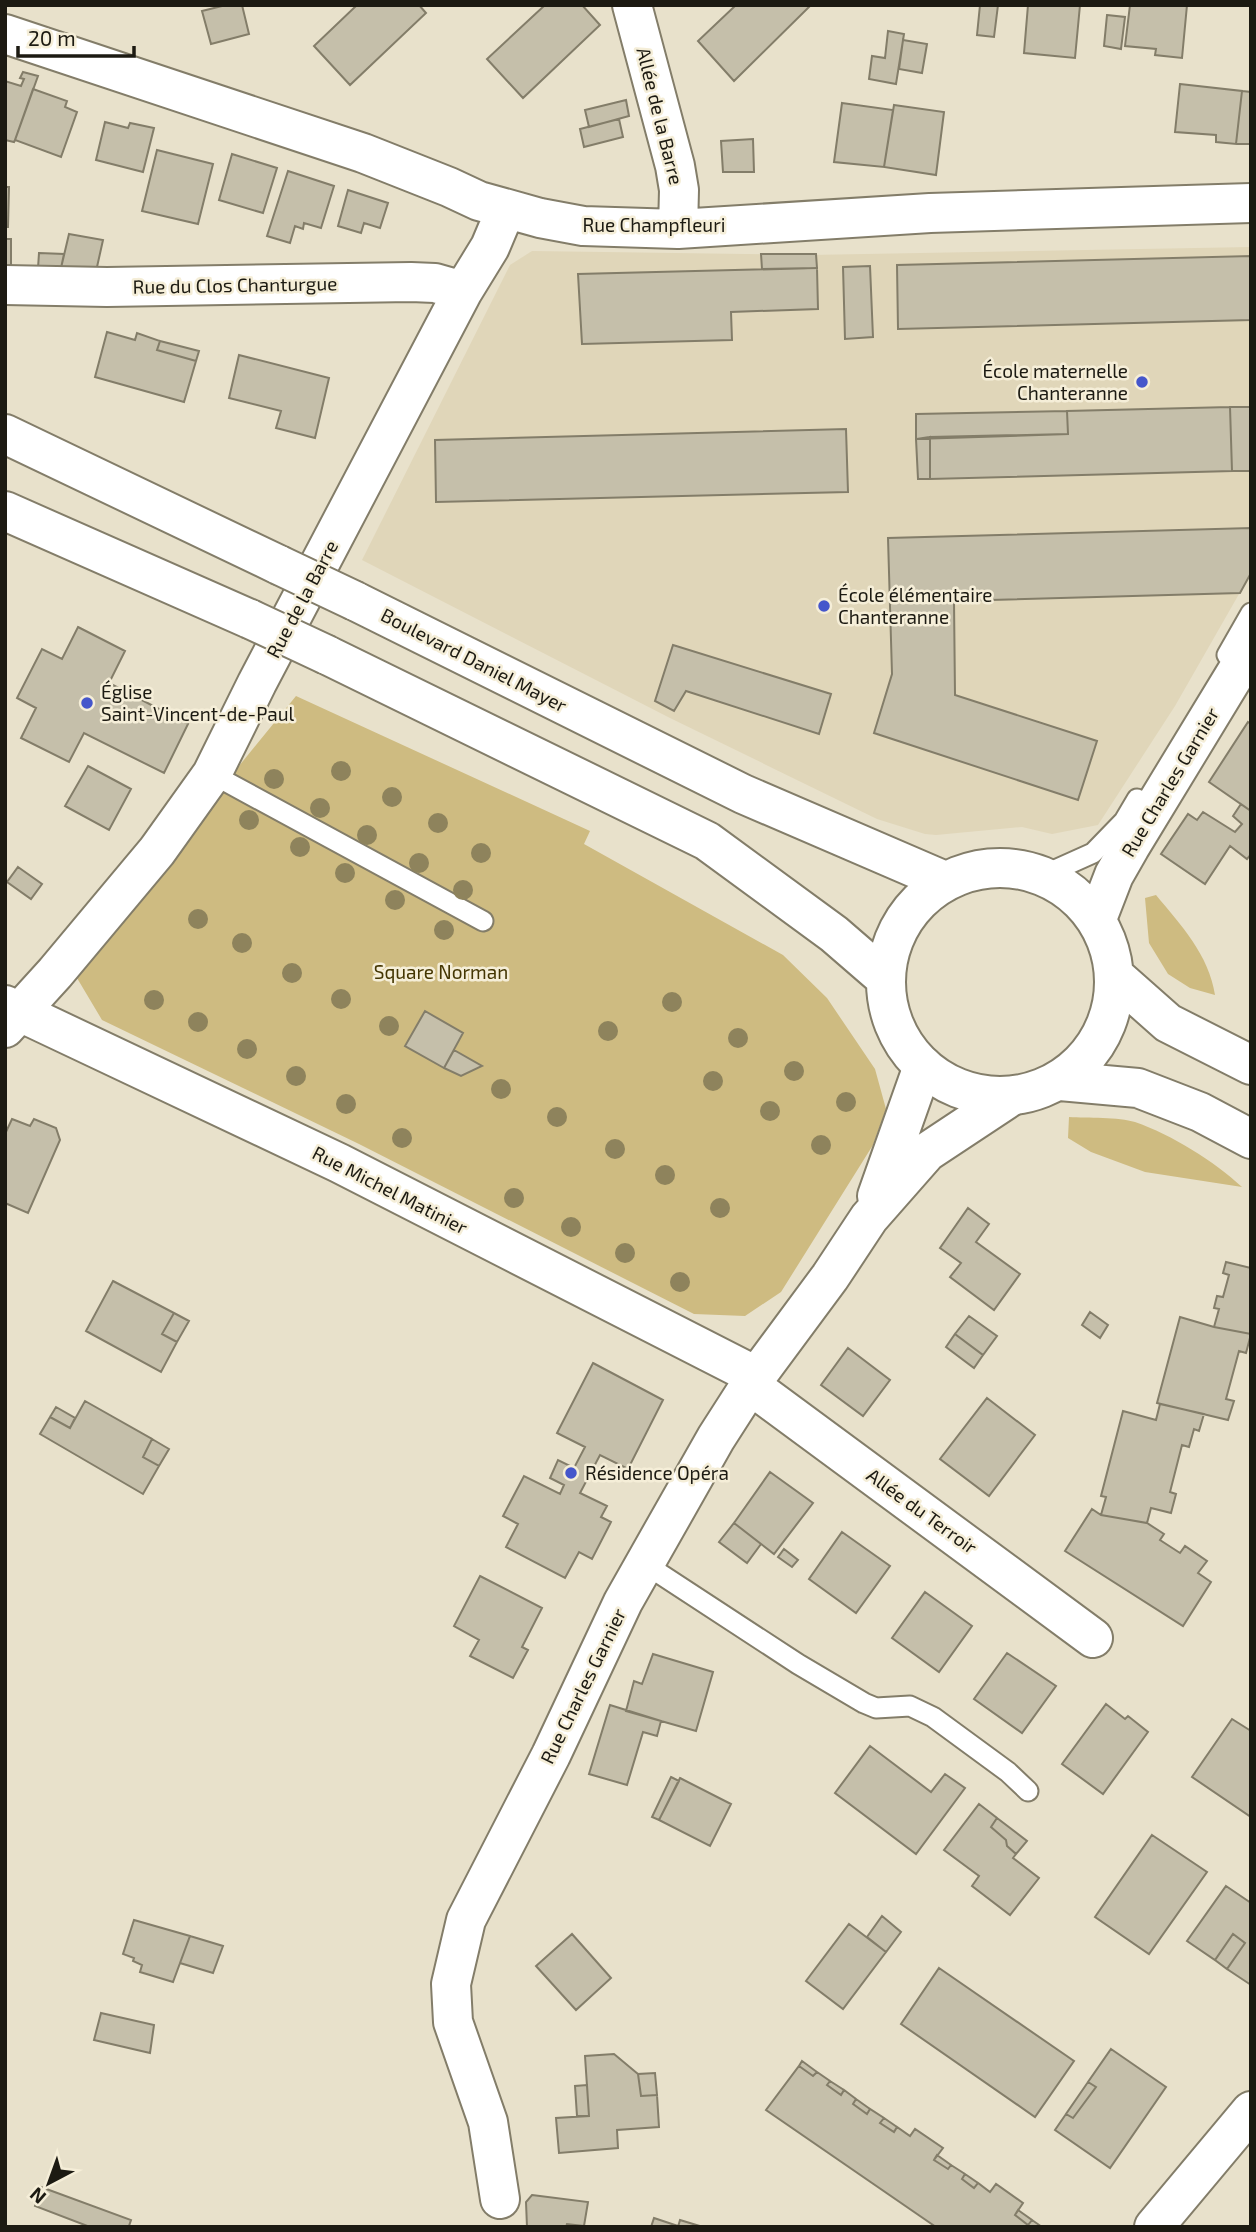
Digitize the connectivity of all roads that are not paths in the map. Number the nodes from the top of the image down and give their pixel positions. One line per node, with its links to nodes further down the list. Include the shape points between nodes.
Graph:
1 (632, 5): 5 (street, Allée de la Barre, via 676,166)
2 (5, 34): 4 (street, Rue Champfleuri, via 363,153)
3 (1251, 203): 5 (street, Rue Champfleuri, via 930,214)
4 (506, 209): 5 (street, Rue Champfleuri, via 583,226); 7 (street, Rue de la Barre, via 491,247)
5 (678, 229)
6 (5, 285): 7 (street, Rue du Clos Chanturgue, via 411,282)
7 (463, 291): 12 (street, Rue de la Barre)
8 (5, 434): 14 (street, Boulevard Daniel Mayer, bridge, via 355,600 743,794)
9 (5, 511): 18 (street, bridge, via 327,655 707,841 834,933)
10 (1251, 613): 13 (lane, via 1124,821 1093,853)
11 (1251, 648): 15 (street, Rue Charles Garnier, via 1114,875)
12 (212, 774): 16 (lane); 19 (street, Rue de la Barre, via 157,851 55,973)
13 (1044, 875): 14 (street, via 1014,867 978,869); 15 (street)
14 (945, 881): 18 (street, via 918,901 899,928 887,960)
15 (1097, 919): 17 (street, via 1110,947)
16 (483, 921)
17 (1116, 977): 20 (street, via 1168,1023); 22 (street, via 1113,1008 1102,1037 1084,1062)
18 (886, 979): 21 (street, via 892,1020)
19 (10, 1015): 26 (street, Rue Michel Matinier, via 339,1163)
20 (1251, 1065)
21 (923, 1066): 23 (street, via 958,1088); 25 (street, Rue Charles Garnier)
22 (1060, 1081): 23 (street); 24 (street, via 1138,1088 1200,1112)
23 (1010, 1097): 25 (street, Rue Charles Garnier, via 928,1152)
24 (1251, 1139)
25 (869, 1218): 26 (street, Rue Charles Garnier)
26 (753, 1380): 27 (street, Rue Charles Garnier); 28 (street, Allée du Terroir)
27 (645, 1564): 29 (lane, via 864,1703 876,1708 910,1706 933,1717); 31 (street, Rue Charles Garnier, via 466,1920 451,1984 453,2022 488,2122)
28 (1093, 1638)
29 (1028, 1791)
30 (1251, 2110): 32 (street)
31 (499, 2199)
32 (1154, 2227)

